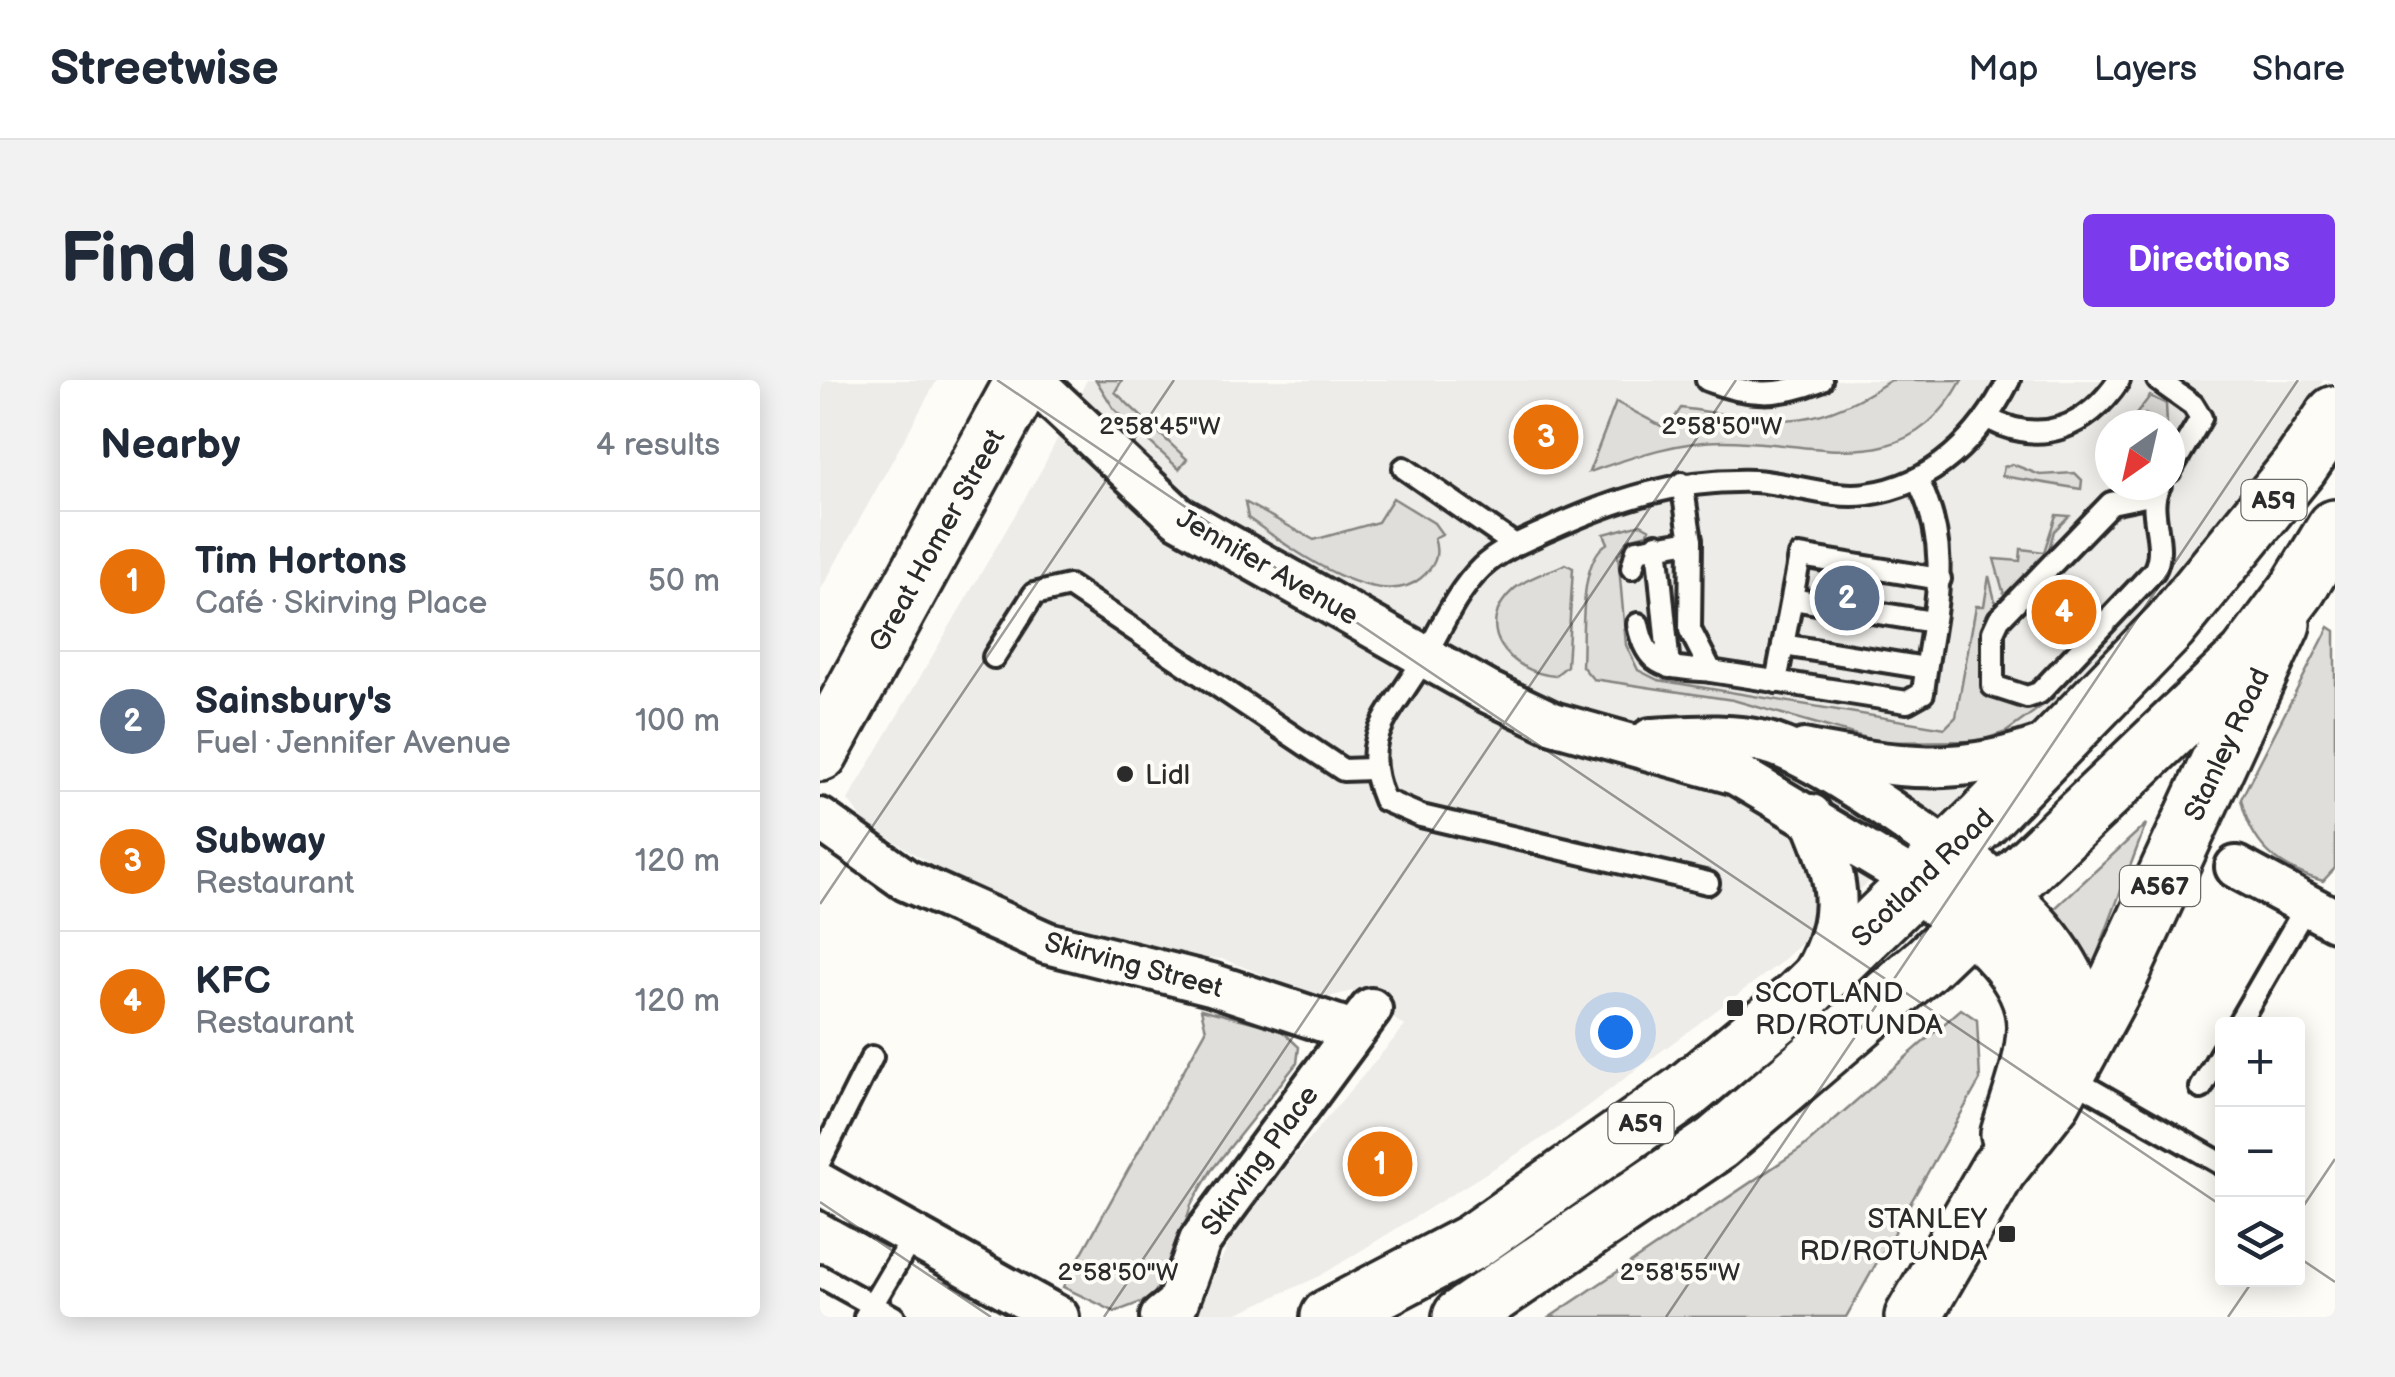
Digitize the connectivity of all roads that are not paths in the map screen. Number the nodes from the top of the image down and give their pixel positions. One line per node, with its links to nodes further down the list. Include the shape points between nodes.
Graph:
1 (1024, 380): 35 (main road, Great Homer Street)
2 (1032, 380): 26 (street, Jennifer Avenue, via 1178,518)
3 (1707, 380): 4 (lane, via 1740,392 1787,394)
4 (1820, 380)
5 (2009, 380): 9 (lane)
6 (2119, 380): 9 (lane, via 2092,412 2054,433 2031,434)
7 (2158, 380): 10 (lane, via 2202,418)
8 (2335, 414): 33 (main road, Scotland Road / A59, via 2208,583)
9 (1989, 418): 12 (lane, via 1933,473)
10 (2185, 446)
11 (1404, 468): 18 (lane)
12 (1917, 479): 13 (lane, via 1866,495 1756,481); 20 (lane, via 1934,512)
13 (1682, 483): 16 (lane); 18 (lane, via 1596,507)
14 (2157, 489): 14 (lane, via 2160,554 2154,570 2033,696 1993,686 1999,618 2111,503)
15 (2335, 528): 21 (main road, A59)
16 (1691, 541): 17 (lane); 30 (lane, via 1690,630)
17 (1658, 544): 19 (lane, via 1637,550); 28 (lane)
18 (1515, 545): 26 (lane, via 1483,566)
19 (1632, 568)
20 (1940, 579): 22 (lane, via 1800,556); 23 (lane)
21 (2298, 589): 42 (main road, A59, via 2248,656); 49 (main road, Stanley Road / A567, via 2119,978)
22 (1792, 599): 23 (lane); 25 (lane)
23 (1934, 622): 29 (lane)
24 (1638, 624): 28 (lane, via 1648,654)
25 (1783, 645): 29 (lane); 31 (lane)
26 (1426, 656): 32 (street, Jennifer Avenue, via 1553,723); 36 (lane, via 1378,732)
27 (994, 657): 36 (lane, via 1034,594 1068,586 1343,770)
28 (1670, 667): 30 (lane)
29 (1926, 668): 31 (lane, via 1923,693 1907,702)
30 (1711, 672): 31 (lane)
31 (1776, 682)
32 (1612, 740): 34 (street, Jennifer Avenue, via 1722,736); 37 (street, Jennifer Avenue, via 1736,774)
33 (2059, 740): 34 (street, via 1991,764 1929,770); 39 (main road, Scotland Road / A59)
34 (1771, 744): 39 (street, Jennifer Avenue, via 1871,800)
35 (820, 753)
36 (1371, 769): 41 (lane, via 1384,800 1421,816)
37 (1811, 815): 39 (street, Jennifer Avenue); 44 (street, via 1834,868 1836,918 1827,951)
38 (820, 819): 46 (street, Skirving Street, via 906,880 1047,943)
39 (1933, 867): 42 (main road); 44 (main road, Scotland Road / A59)
40 (2236, 867): 43 (street)
41 (1708, 883)
42 (1984, 910): 49 (main road); 62 (main road, A59, via 1717,1143)
43 (2321, 913): 45 (lane)
44 (1799, 998): 61 (main road, Scotland Road / A59, via 1684,1093 1472,1242)
45 (2243, 1017)
46 (1362, 1020): 60 (street, Skirving Place, via 1200,1241 1177,1304)
47 (872, 1057): 52 (lane)
48 (2215, 1064): 50 (lane)
49 (2056, 1067): 51 (lane); 56 (main road, Stanley Road / A567)
50 (2202, 1088)
51 (2215, 1160)
52 (820, 1161)
53 (820, 1184): 54 (street)
54 (913, 1236): 57 (lane); 59 (street)
55 (820, 1276): 57 (lane)
56 (1929, 1310)
57 (869, 1311): 58 (lane)
58 (894, 1317)
59 (1058, 1317)
60 (1161, 1317)
61 (1329, 1317)
62 (1461, 1317)

